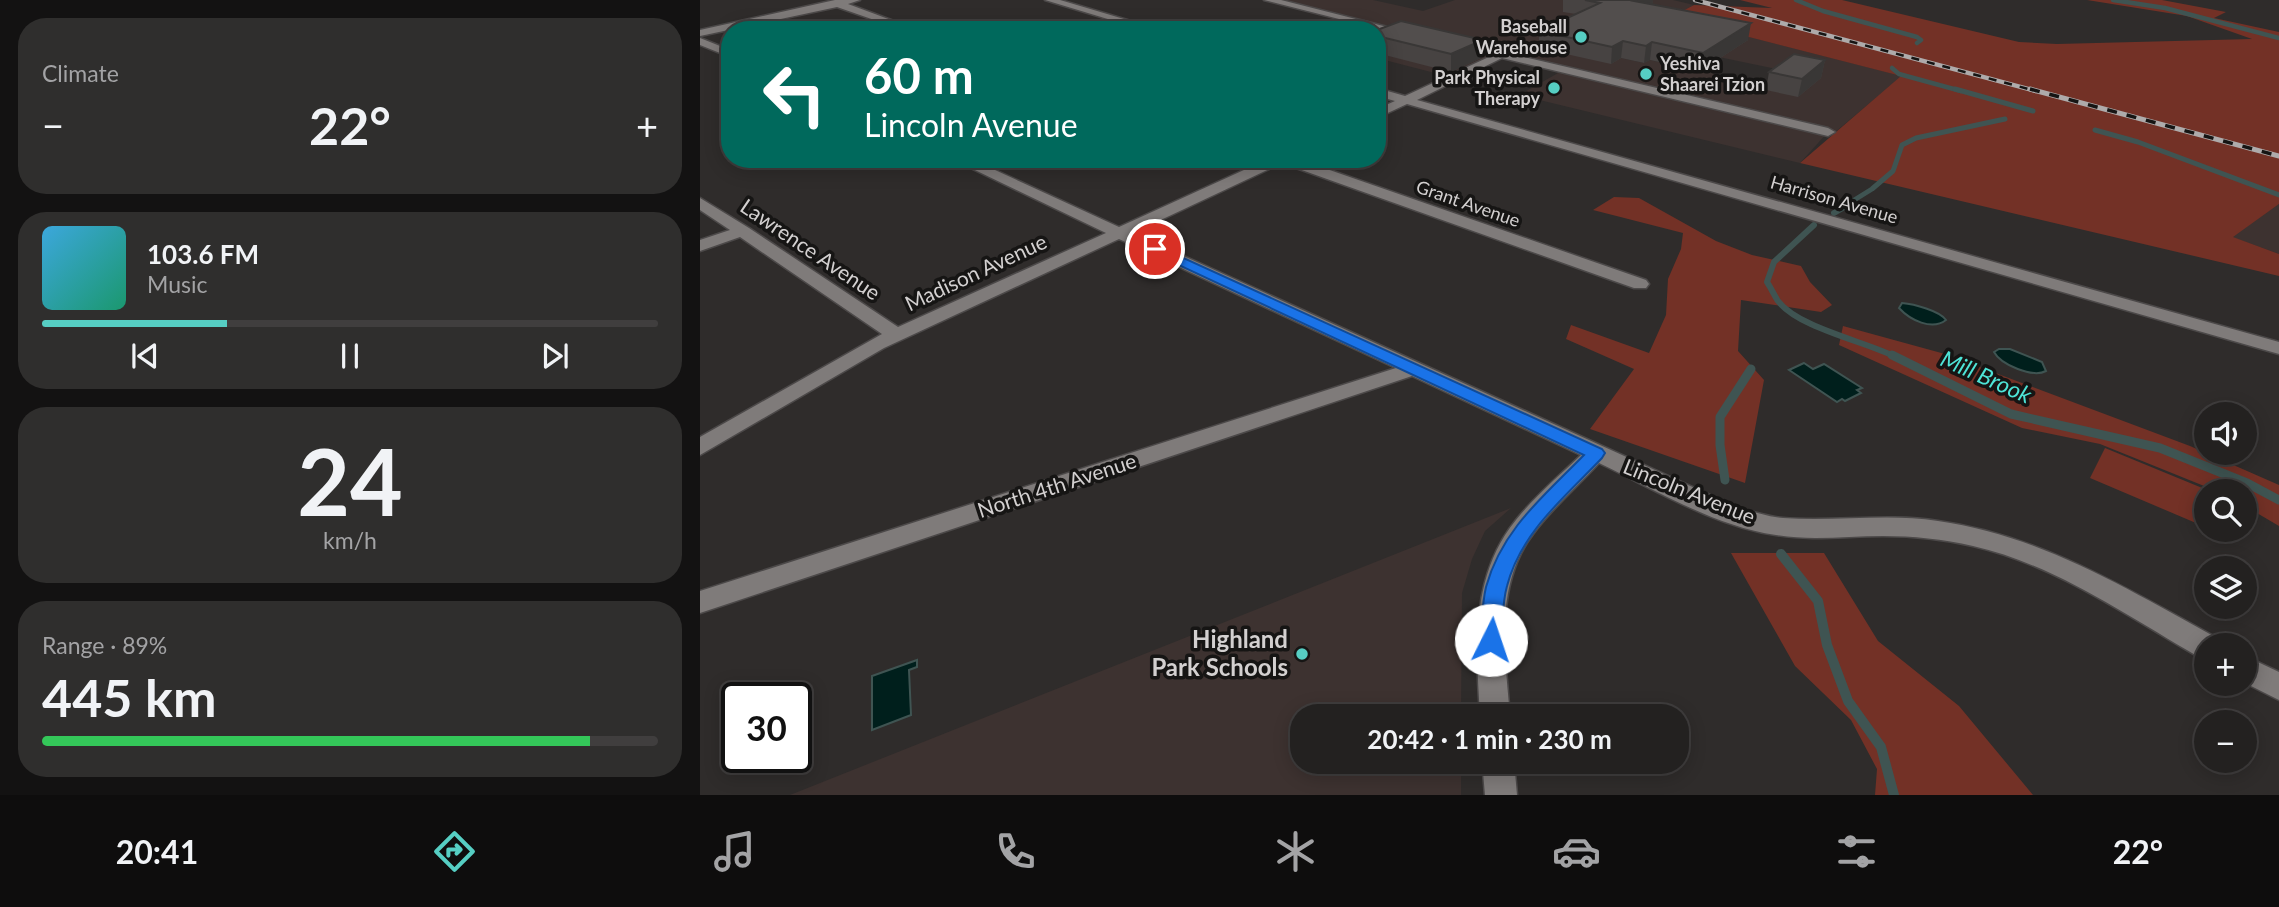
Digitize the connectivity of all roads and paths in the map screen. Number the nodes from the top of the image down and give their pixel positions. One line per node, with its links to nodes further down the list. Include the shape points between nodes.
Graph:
1 (855, 0): 4 (street)
2 (1050, 0): 7 (street)
3 (1269, 0): 8 (street)
4 (834, 2): 5 (street); 6 (street)
5 (752, 21)
6 (888, 21)
7 (1124, 21)
8 (1356, 21)
9 (721, 28): 11 (street)
10 (1386, 28): 12 (street)
11 (700, 33)
12 (1423, 37)
13 (700, 40): 15 (street)
14 (1436, 40): 16 (street)
15 (721, 50)
16 (1500, 55): 18 (street); 20 (street)
17 (1386, 95): 18 (street, Harrison Avenue)
18 (1407, 101): 19 (street); 30 (street, Harrison Avenue)
19 (1386, 110)
20 (1828, 132)
21 (979, 168): 26 (street, Lincoln Avenue)
22 (1262, 168): 26 (street, Madison Avenue)
23 (1308, 168): 28 (street, Grant Avenue)
24 (700, 203): 25 (street, Lawrence Avenue)
25 (743, 231): 27 (street); 29 (street, Lawrence Avenue)
26 (1120, 233): 29 (street, Madison Avenue); 31 (street, Lincoln Avenue)
27 (700, 246)
28 (1640, 284)
29 (896, 335): 32 (street, Madison Avenue)
30 (2279, 348)
31 (1414, 369): 33 (street, Lincoln Avenue); 34 (street, North 4th Avenue)
32 (700, 447)
33 (1596, 453): 35 (street, Lincoln Avenue, via 1736,517 1782,527 1934,529 1974,535 2065,570); 38 (street, via 1522,529 1507,556 1490,624)
34 (700, 603)
35 (2194, 640)
36 (2257, 675): 37 (street)
37 (2279, 687)
38 (1494, 704)
39 (1499, 774): 40 (street)
40 (1501, 795)

